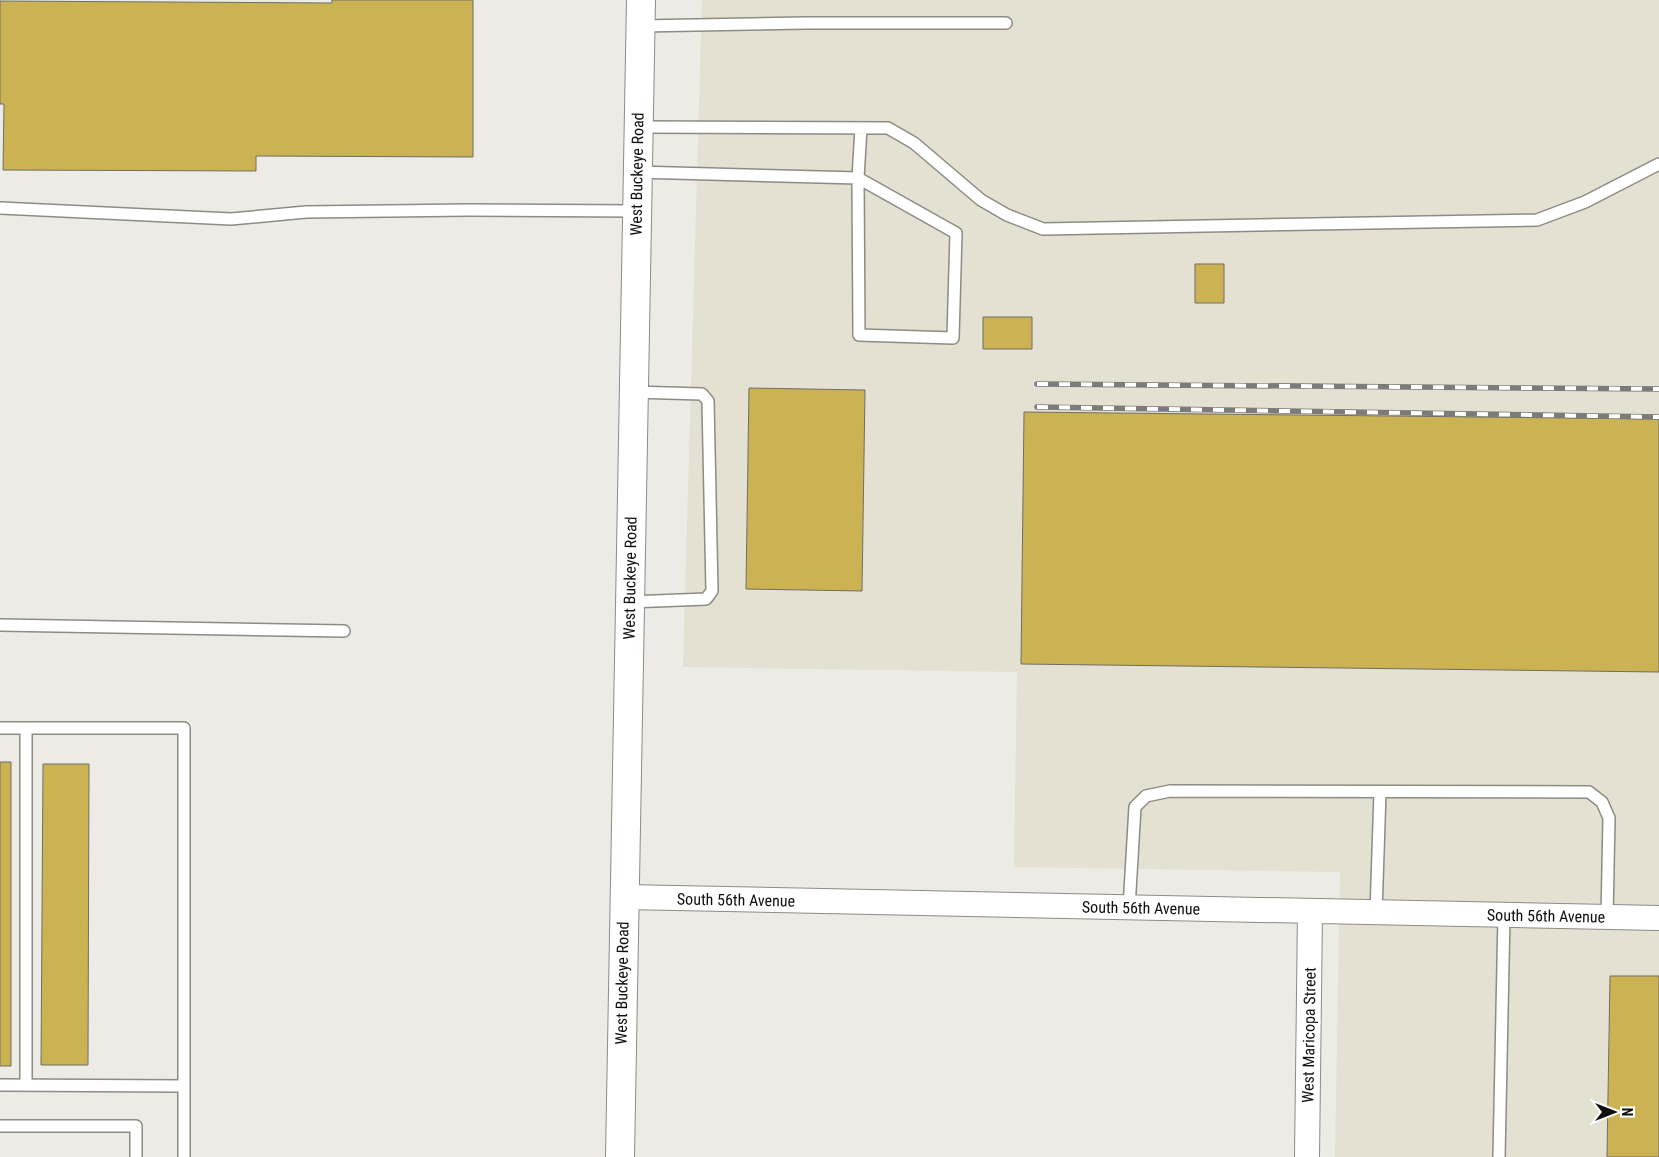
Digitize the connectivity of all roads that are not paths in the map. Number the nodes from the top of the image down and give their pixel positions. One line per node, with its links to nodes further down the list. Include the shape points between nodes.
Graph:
1 (640, 13): 2 (lane, via 807,23); 3 (main road, West Buckeye Road)
2 (1006, 23)
3 (638, 127): 4 (lane); 6 (main road, West Buckeye Road)
4 (861, 128): 5 (lane, via 888,128 914,143 981,200 1007,215 1043,229 1536,220 1585,202); 7 (lane)
5 (1659, 164)
6 (637, 172): 7 (lane); 9 (main road, West Buckeye Road)
7 (858, 178): 7 (lane, via 859,335 953,338 956,233)
8 (0, 208): 9 (lane, via 231,219 306,212)
9 (636, 211): 10 (main road, West Buckeye Road)
10 (633, 392): 11 (main road, West Buckeye Road); 11 (lane, via 702,394 708,400 712,591 706,599)
11 (629, 602): 17 (main road, West Buckeye Road)
12 (0, 625): 13 (lane)
13 (344, 631)
14 (0, 728): 15 (lane)
15 (26, 728): 25 (lane); 26 (lane, via 184,728)
16 (1380, 792): 18 (lane, via 1170,791 1146,796 1134,807); 20 (lane); 22 (lane, via 1589,792 1602,802 1609,818)
17 (624, 897): 18 (street, South 56th Avenue); 30 (main road, West Buckeye Road)
18 (1129, 908): 19 (street, South 56th Avenue)
19 (1310, 912): 20 (street, South 56th Avenue); 31 (street, West Maricopa Street)
20 (1376, 913): 21 (street, South 56th Avenue)
21 (1504, 915): 22 (street, South 56th Avenue); 32 (lane)
22 (1608, 917): 23 (street, South 56th Avenue)
23 (1659, 918)
24 (0, 1085): 25 (lane)
25 (26, 1085): 26 (lane)
26 (184, 1086): 29 (lane)
27 (0, 1126): 28 (lane, via 136,1126)
28 (136, 1157)
29 (184, 1157)
30 (620, 1157)
31 (1307, 1157)
32 (1499, 1157)

